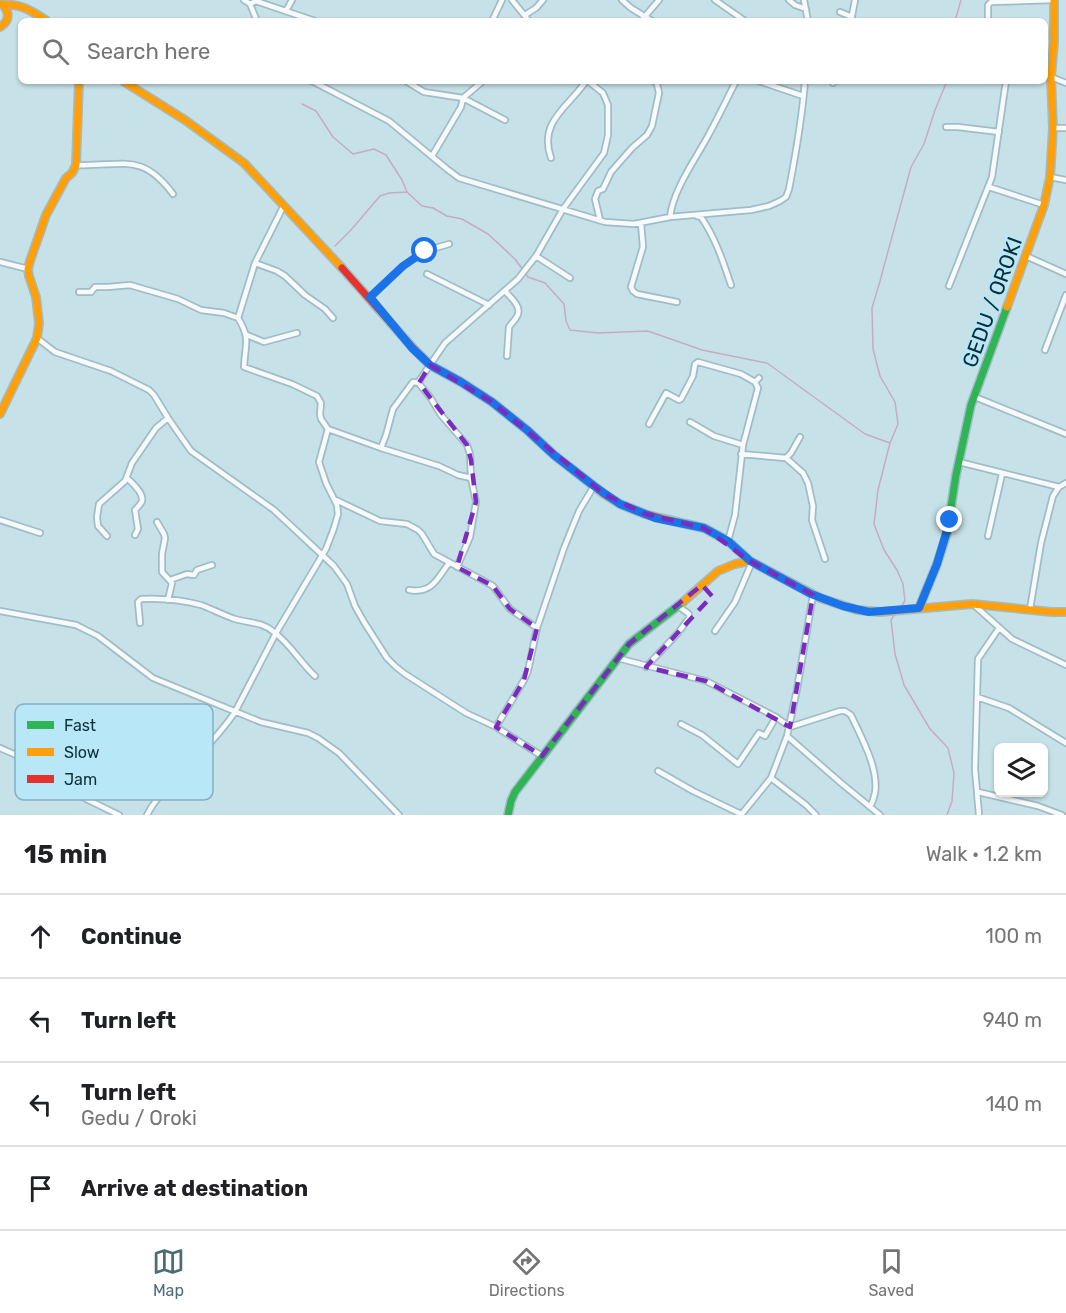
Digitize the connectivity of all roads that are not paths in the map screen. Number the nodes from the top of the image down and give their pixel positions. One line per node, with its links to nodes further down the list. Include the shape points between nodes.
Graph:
1 (244, 0): 14 (street)
2 (292, 0): 17 (street)
3 (502, 0): 24 (street)
4 (512, 0): 20 (street)
5 (543, 0): 20 (street)
6 (622, 0): 26 (street)
7 (659, 0): 27 (street)
8 (715, 0): 28 (street)
9 (789, 0): 16 (street)
10 (804, 0): 16 (street)
11 (855, 0): 31 (street)
12 (1054, 0): 32 (street, via 991,2); 34 (street, GEDU / OROKI)
13 (1, 3): 15 (street); 19 (street)
14 (250, 4): 17 (street, via 256,1); 22 (street)
15 (20, 8): 19 (street); 21 (street)
16 (806, 9): 29 (street)
17 (286, 11): 23 (street)
18 (840, 12): 30 (street)
19 (8, 14): 33 (street)
20 (525, 15): 25 (street)
21 (43, 18)
22 (256, 18)
23 (306, 18)
24 (494, 18)
25 (527, 18)
26 (642, 18)
27 (644, 18)
28 (741, 18)
29 (808, 18)
30 (850, 18)
31 (852, 18)
32 (988, 18)
33 (0, 27)
34 (1049, 72): 35 (street); 52 (street, GEDU / OROKI)
35 (1066, 83)
36 (79, 84): 57 (street)
37 (128, 84): 62 (street, via 224,147)
38 (318, 84): 55 (street, via 389,121)
39 (411, 84): 49 (street, via 424,92)
40 (479, 84): 49 (street)
41 (585, 84): 56 (street, via 560,110 552,125 547,138)
42 (591, 84): 64 (street, via 606,98 607,144)
43 (657, 84): 67 (street, via 659,93 652,126 598,191 595,200)
44 (735, 84): 66 (street, via 680,188)
45 (768, 84): 48 (street)
46 (805, 84): 48 (street)
47 (1006, 84): 54 (street)
48 (803, 96): 65 (street, via 786,197 751,210)
49 (463, 98): 50 (street); 55 (street)
50 (505, 120)
51 (946, 127): 54 (street)
52 (1053, 128): 53 (street); 58 (street, GEDU / OROKI)
53 (1066, 128)
54 (999, 132): 60 (street)
55 (432, 156): 64 (street, via 459,178)
56 (550, 158)
57 (76, 165): 61 (street, via 133,164 147,168); 74 (street, via 46,215)
58 (1050, 177): 59 (street); 63 (street, GEDU / OROKI)
59 (1066, 180)
60 (988, 187): 63 (street); 79 (street)
61 (173, 194)
62 (284, 205): 73 (street); 83 (street)
63 (1044, 205): 70 (street, GEDU / OROKI)
64 (563, 209): 67 (street); 71 (street)
65 (694, 215): 66 (street); 78 (street, via 701,217 708,227)
66 (670, 218): 68 (street)
67 (600, 220): 68 (street)
68 (641, 223): 84 (street, via 643,247 631,287 637,294)
69 (449, 244): 83 (street, via 425,251)
70 (1026, 255): 76 (street); 95 (street, GEDU / OROKI)
71 (536, 256): 77 (street); 80 (street)
72 (0, 262): 74 (street)
73 (255, 263): 86 (street); 87 (street, via 285,276)
74 (28, 269): 90 (street, via 38,306)
75 (427, 274): 85 (street)
76 (1066, 274)
77 (570, 278)
78 (731, 285)
79 (949, 286)
80 (505, 291): 85 (street); 92 (street, via 518,305 519,312 509,327)
81 (79, 292): 86 (street, via 130,285 201,310)
82 (1066, 295): 91 (street)
83 (370, 297): 93 (street)
84 (677, 302)
85 (489, 304): 93 (street, via 445,343)
86 (238, 318): 89 (street)
87 (333, 318)
88 (297, 333): 89 (street, via 264,342)
89 (247, 335): 100 (street, via 244,367 317,396 321,419)
90 (37, 338): 96 (street); 97 (street, via 62,355 111,371 149,390)
91 (1046, 350)
92 (507, 356)
93 (430, 365): 94 (street); 112 (street, via 492,402)
94 (419, 383): 104 (street, via 412,382 393,409); 110 (street, via 467,445)
95 (975, 397): 101 (street); 107 (street, GEDU / OROKI)
96 (0, 414)
97 (168, 418): 109 (street, via 156,428 132,463); 122 (street, via 190,451 274,510)
98 (690, 422): 103 (street, via 714,436)
99 (649, 424): 103 (street, via 666,393 681,399 698,362 757,380)
100 (328, 429): 104 (street); 114 (street, via 319,462)
101 (1066, 434)
102 (800, 437): 106 (street)
103 (743, 445): 105 (street)
104 (381, 448): 110 (street)
105 (741, 454): 106 (street); 121 (street, via 739,491)
106 (786, 458): 123 (street, via 808,483 812,520)
107 (958, 462): 108 (street); 134 (street, GEDU / OROKI, via 947,533)
108 (1002, 474): 113 (street); 120 (street)
109 (127, 478): 118 (street, via 142,498 135,510); 119 (street, via 98,508 98,526)
110 (471, 478): 127 (street, via 476,502 474,515 470,537)
111 (1066, 483): 113 (street)
112 (594, 486): 121 (street, via 620,504 704,528); 139 (street, via 572,526)
113 (1059, 487): 135 (street, via 1041,543)
114 (335, 500): 122 (street, via 338,513); 125 (street, via 380,521 413,527 434,554)
115 (0, 520): 117 (street)
116 (157, 522): 128 (street, via 165,538 162,572)
117 (40, 533)
118 (135, 535)
119 (107, 536)
120 (988, 536)
121 (728, 541): 124 (street)
122 (322, 554): 142 (street); 151 (street, via 344,579 364,622 395,666 466,713)
123 (825, 559)
124 (751, 562): 130 (street); 133 (street, via 718,571); 141 (street, via 735,602)
125 (449, 563): 127 (street); 129 (street, via 430,587)
126 (212, 565): 128 (street, via 194,575)
127 (457, 567): 139 (street, via 492,586 510,609)
128 (170, 580): 131 (street)
129 (409, 590)
130 (813, 595): 134 (street, via 857,610); 152 (street)
131 (168, 600): 138 (street, via 139,600); 142 (street, via 203,606 258,623)
132 (972, 604): 134 (street); 135 (street); 140 (street)
133 (678, 606): 143 (street); 145 (street, via 689,618)
134 (919, 608)
135 (1030, 609): 137 (street)
136 (0, 611): 148 (street, via 76,625 98,636 153,678)
137 (1066, 612)
138 (140, 623)
139 (537, 628): 151 (street, via 528,671)
140 (999, 628): 144 (street, via 1012,639); 147 (street, via 978,659)
141 (715, 631)
142 (276, 633): 146 (street); 148 (street)
143 (617, 658): 145 (street); 158 (street)
144 (1066, 665)
145 (646, 667): 149 (street, via 706,681)
146 (315, 676)
147 (977, 697): 155 (street, via 1009,708); 161 (street)
148 (235, 712): 154 (street); 168 (street, via 318,738 339,753)
149 (776, 717): 150 (street, via 765,736 759,733 738,764 702,735); 152 (street)
150 (681, 724)
151 (496, 727): 158 (street)
152 (790, 727): 153 (street); 164 (street, via 840,711 851,715 873,772 875,792)
153 (787, 736): 160 (street); 164 (street)
154 (213, 739)
155 (1066, 743)
156 (0, 748): 157 (street)
157 (15, 755)
158 (542, 756): 169 (street, via 515,792)
159 (657, 771): 165 (street)
160 (771, 778): 165 (street); 170 (street)
161 (978, 792): 172 (street); 173 (street)
162 (90, 800): 166 (street)
163 (156, 800): 167 (street)
164 (870, 807): 171 (street)
165 (743, 814)
166 (119, 815)
167 (147, 815)
168 (399, 815)
169 (509, 815)
170 (816, 815)
171 (880, 815)
172 (979, 815)
173 (1062, 815)

